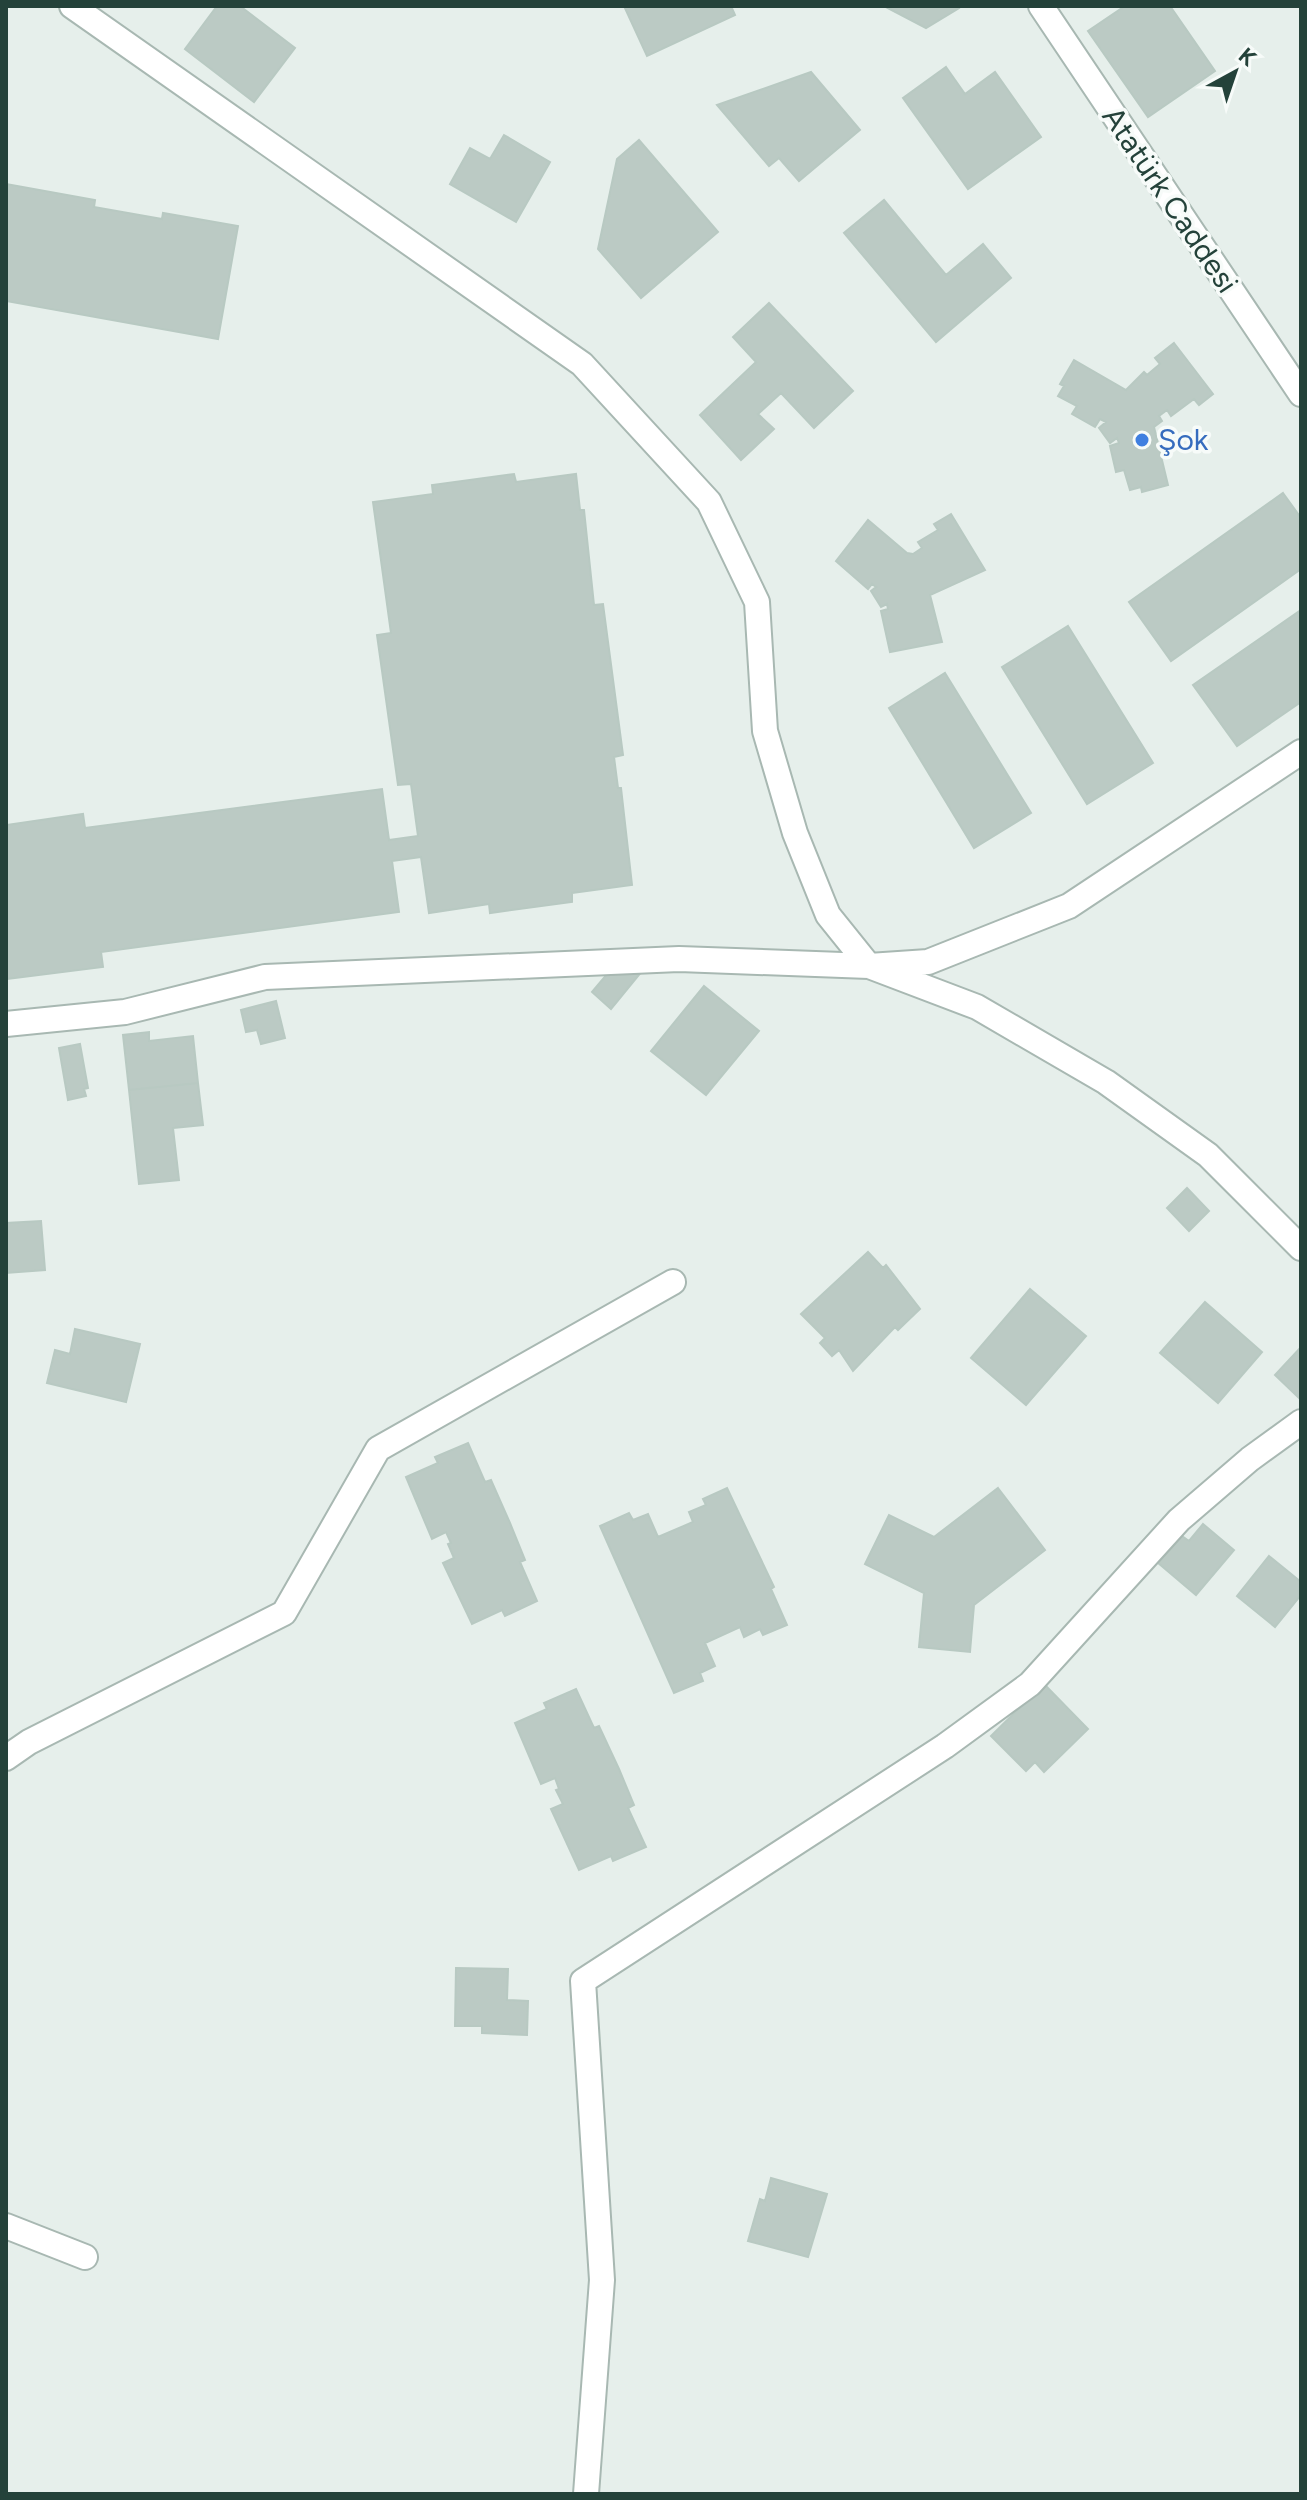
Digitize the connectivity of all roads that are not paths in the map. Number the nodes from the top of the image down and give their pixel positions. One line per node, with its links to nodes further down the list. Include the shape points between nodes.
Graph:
1 (72, 6): 5 (street, via 582,364 709,502 757,602 765,731 795,833 828,915)
2 (1041, 6): 3 (street, Atatürk Caddesi)
3 (1301, 394)
4 (1301, 752): 5 (street, via 1069,906 928,962)
5 (869, 966): 6 (street, via 679,959 265,977 125,1012); 7 (street, via 977,1007 1106,1082 1208,1155)
6 (6, 1024)
7 (1301, 1248)
8 (673, 1282): 10 (street, via 378,1449 284,1613)
9 (1301, 1422): 13 (street, via 1179,1520 1030,1684 945,1746 583,1981 602,2280)
10 (6, 1758)
11 (6, 2226): 12 (street)
12 (85, 2257)
13 (586, 2494)

